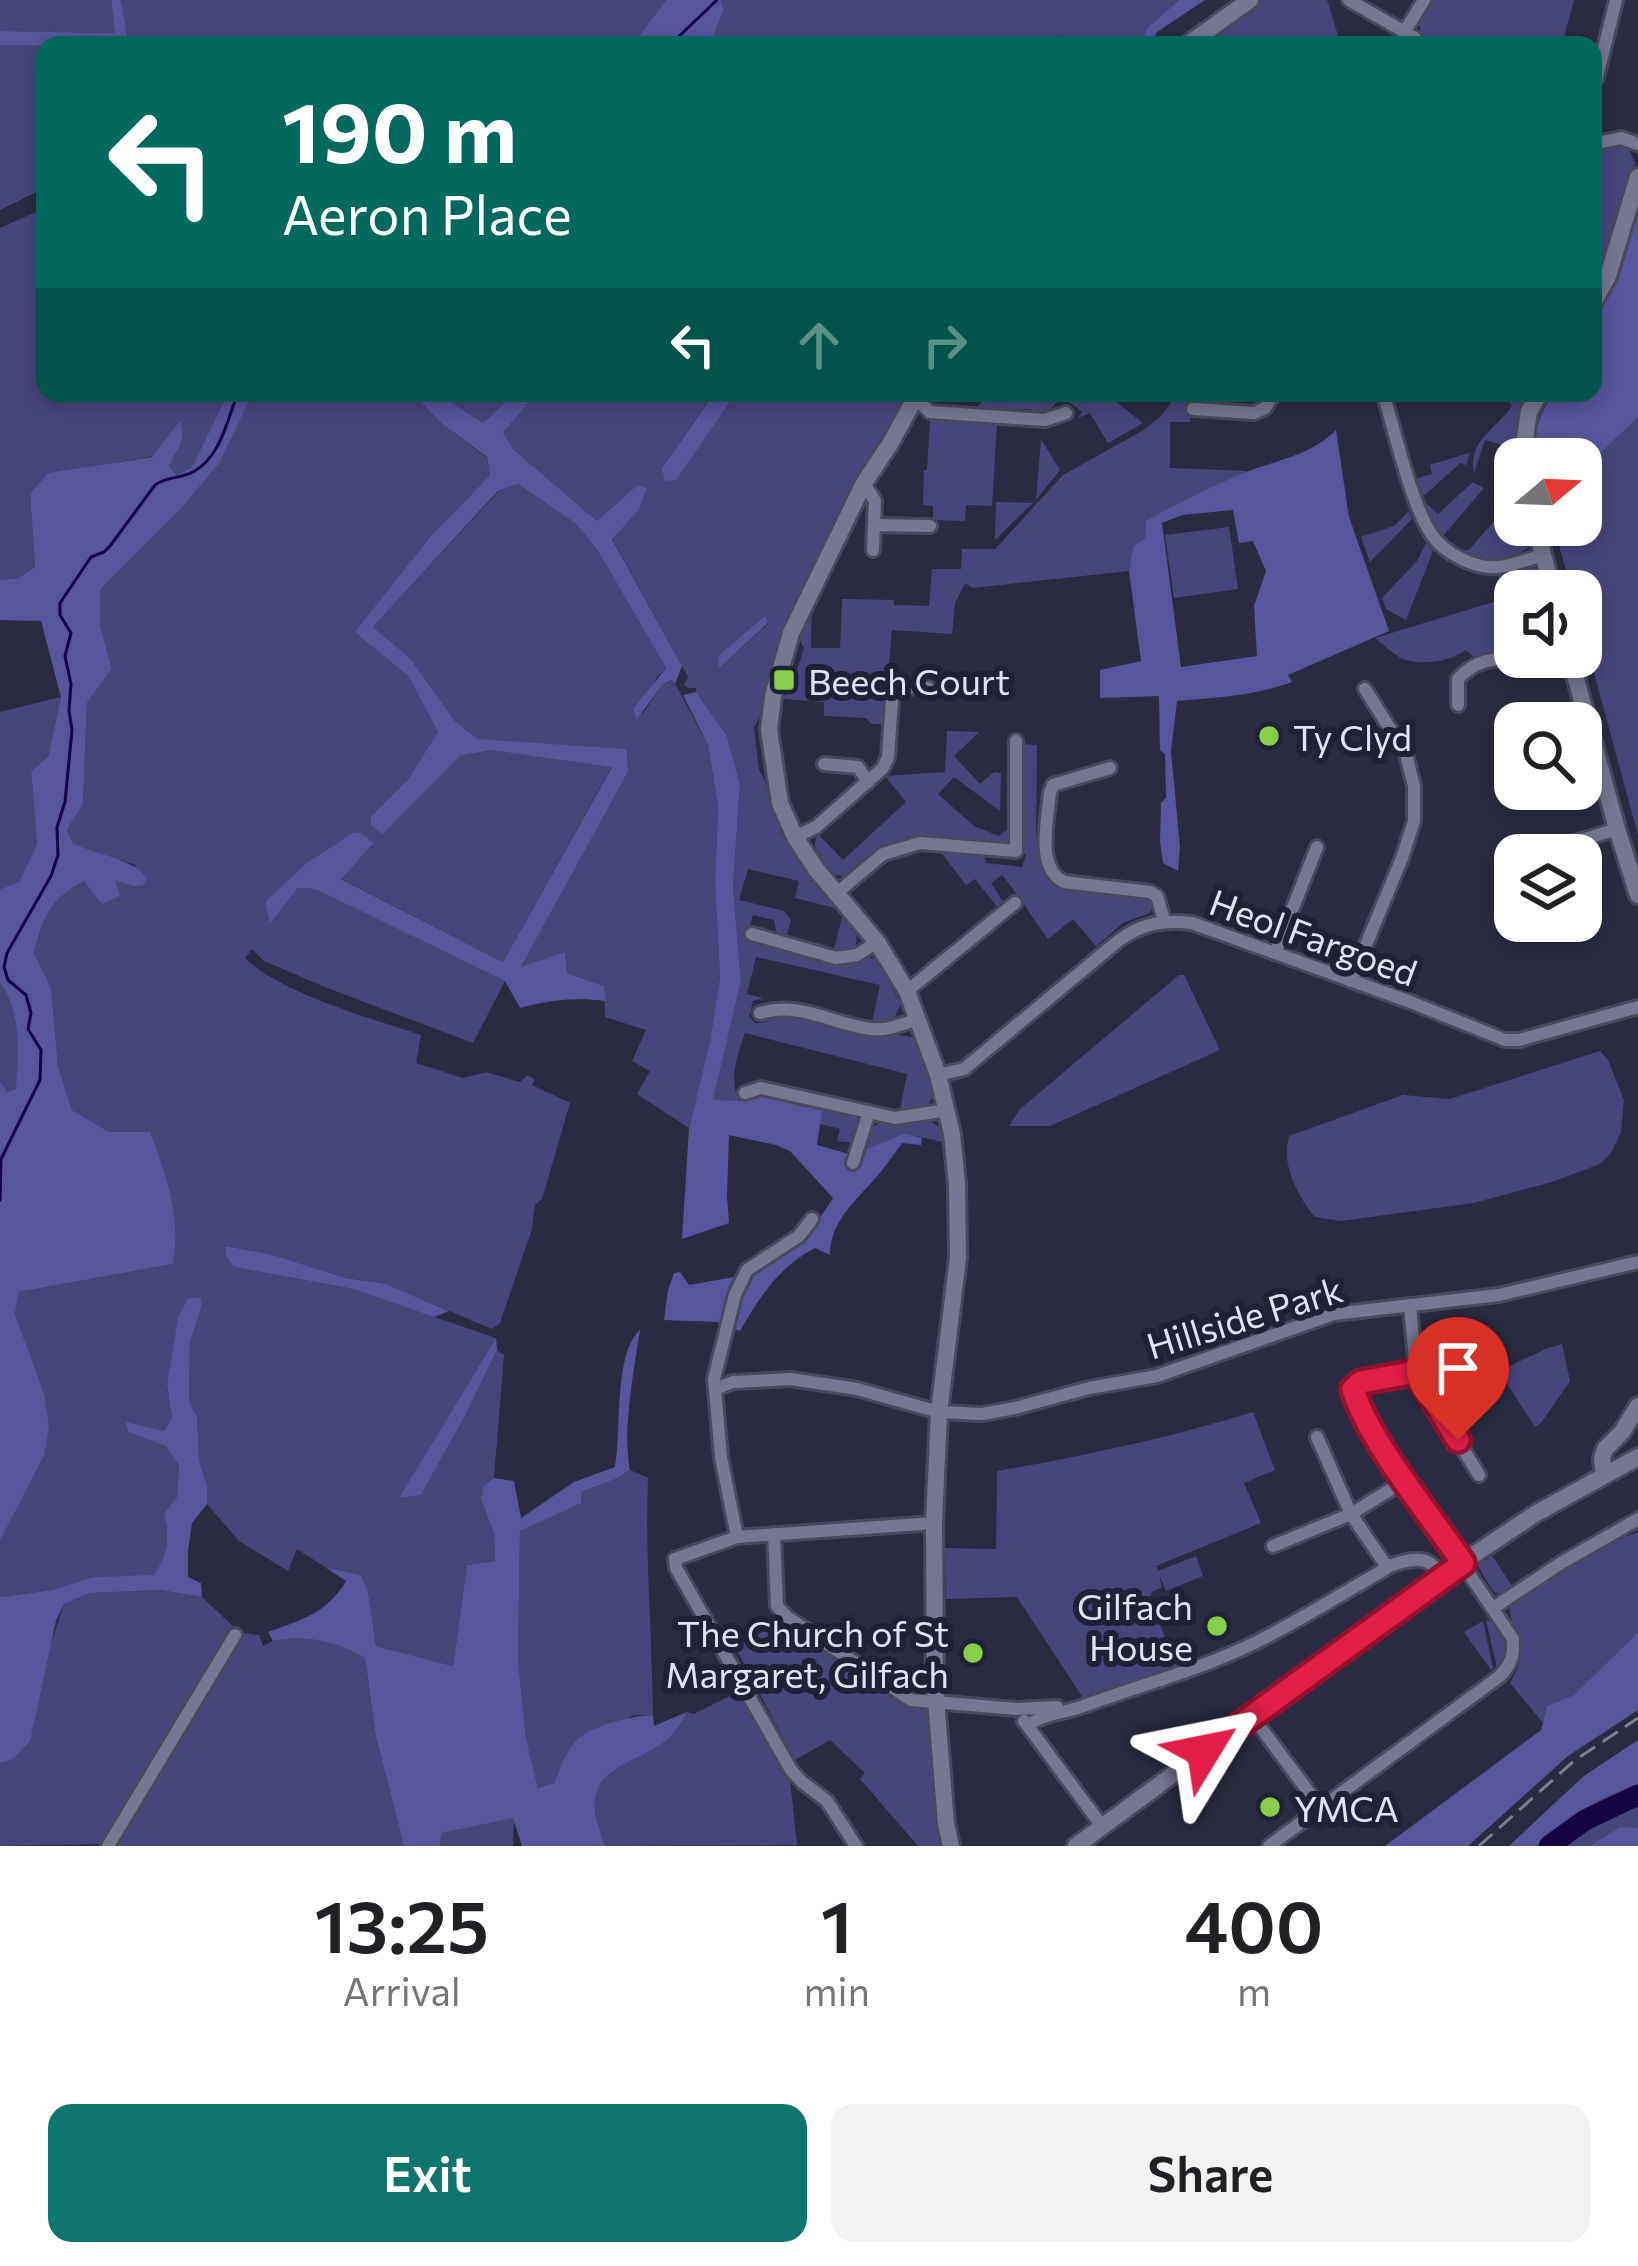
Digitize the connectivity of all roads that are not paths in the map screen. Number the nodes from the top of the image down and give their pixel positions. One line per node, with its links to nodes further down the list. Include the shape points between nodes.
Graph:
1 (1250, 0): 5 (street)
2 (1424, 0): 4 (street, via 1410,34)
3 (1616, 0): 6 (street)
4 (1346, 3)
5 (1200, 36)
6 (1602, 57)
7 (1602, 142): 8 (street)
8 (1638, 144)
9 (1638, 177): 10 (street)
10 (1602, 287)
11 (913, 402): 19 (street)
12 (922, 402): 17 (street, via 930,412 1045,420)
13 (1269, 402): 16 (street, via 1254,413)
14 (1386, 402): 24 (street, via 1420,512 1441,547 1493,568)
15 (1534, 402): 18 (street)
16 (1192, 409)
17 (1066, 413)
18 (1525, 438)
19 (864, 483): 20 (street, via 875,501); 37 (street, via 791,633 773,696 772,760)
20 (874, 525): 21 (street); 23 (street)
21 (930, 526)
22 (1541, 546): 24 (street)
23 (873, 550)
24 (1543, 555): 25 (street)
25 (1547, 570)
26 (1494, 659): 30 (street, via 1458,679)
27 (1576, 678): 35 (street)
28 (928, 688): 34 (street, via 893,687 888,758)
29 (1365, 689): 46 (street, via 1406,754 1414,821)
30 (1458, 705)
31 (1016, 741): 39 (street, via 1016,850 920,843 883,854)
32 (824, 764): 34 (street, via 858,767)
33 (1110, 768): 42 (street, via 1053,785 1049,868 1064,882 1150,892)
34 (868, 782): 37 (street)
35 (1617, 829): 36 (street); 40 (street)
36 (1601, 834)
37 (795, 836): 39 (street)
38 (1317, 847): 45 (street)
39 (838, 892): 44 (street)
40 (1638, 895)
41 (1015, 904): 47 (street)
42 (1164, 920): 45 (street, Heol Fargoed); 51 (street, Heol Fargoed, via 1132,930 977,1060)
43 (752, 934): 44 (street, via 836,958)
44 (878, 942): 47 (street)
45 (1275, 953): 46 (street, Heol Fargoed)
46 (1351, 981): 48 (street, Heol Fargoed, via 1505,1040)
47 (908, 991): 50 (street)
48 (1638, 1007)
49 (760, 1013): 50 (street, via 782,1007 873,1029)
50 (918, 1018): 51 (street)
51 (938, 1075): 53 (street)
52 (745, 1093): 54 (street, via 761,1088)
53 (948, 1110): 54 (street, via 896,1118); 62 (street, via 958,1258)
54 (869, 1112): 55 (street)
55 (853, 1163)
56 (812, 1219): 60 (street, via 747,1270)
57 (1638, 1262): 58 (street, Hillside Park, via 1499,1295)
58 (1410, 1305): 59 (street); 62 (street, Hillside Park, via 1314,1319 1157,1376 982,1414)
59 (1416, 1372): 66 (street); 68 (street, via 1353,1389)
60 (715, 1389): 62 (street, Hillside Park, via 791,1379); 73 (street)
61 (1638, 1406): 63 (street)
62 (939, 1412): 71 (street)
63 (1622, 1432): 65 (street); 67 (street, via 1605,1449)
64 (1317, 1437): 69 (street)
65 (1637, 1458): 67 (street)
66 (1479, 1474)
67 (1604, 1474): 75 (street)
68 (1406, 1480): 69 (street); 75 (street)
69 (1351, 1514): 74 (street); 76 (street)
70 (1638, 1520): 78 (street)
71 (934, 1522): 72 (street); 80 (street)
72 (775, 1534): 73 (street); 80 (street, via 777,1606 785,1615 911,1700)
73 (736, 1537): 86 (street, via 675,1559 676,1568 791,1769 827,1801)
74 (1273, 1546)
75 (1463, 1563): 77 (street); 78 (street)
76 (1388, 1567): 77 (street, via 1423,1560); 84 (street, via 1252,1646 1068,1712 1023,1720)
77 (1442, 1576): 82 (street)
78 (1492, 1608): 83 (street, via 1513,1639 1510,1665)
79 (235, 1635): 85 (street)
80 (937, 1703): 81 (street); 87 (street)
81 (1065, 1706)
82 (1252, 1717): 83 (street); 84 (street)
83 (1320, 1807): 89 (street)
84 (1102, 1826): 88 (street)
85 (108, 1846)
86 (856, 1846)
87 (951, 1846)
88 (1076, 1846)
89 (1269, 1846)

